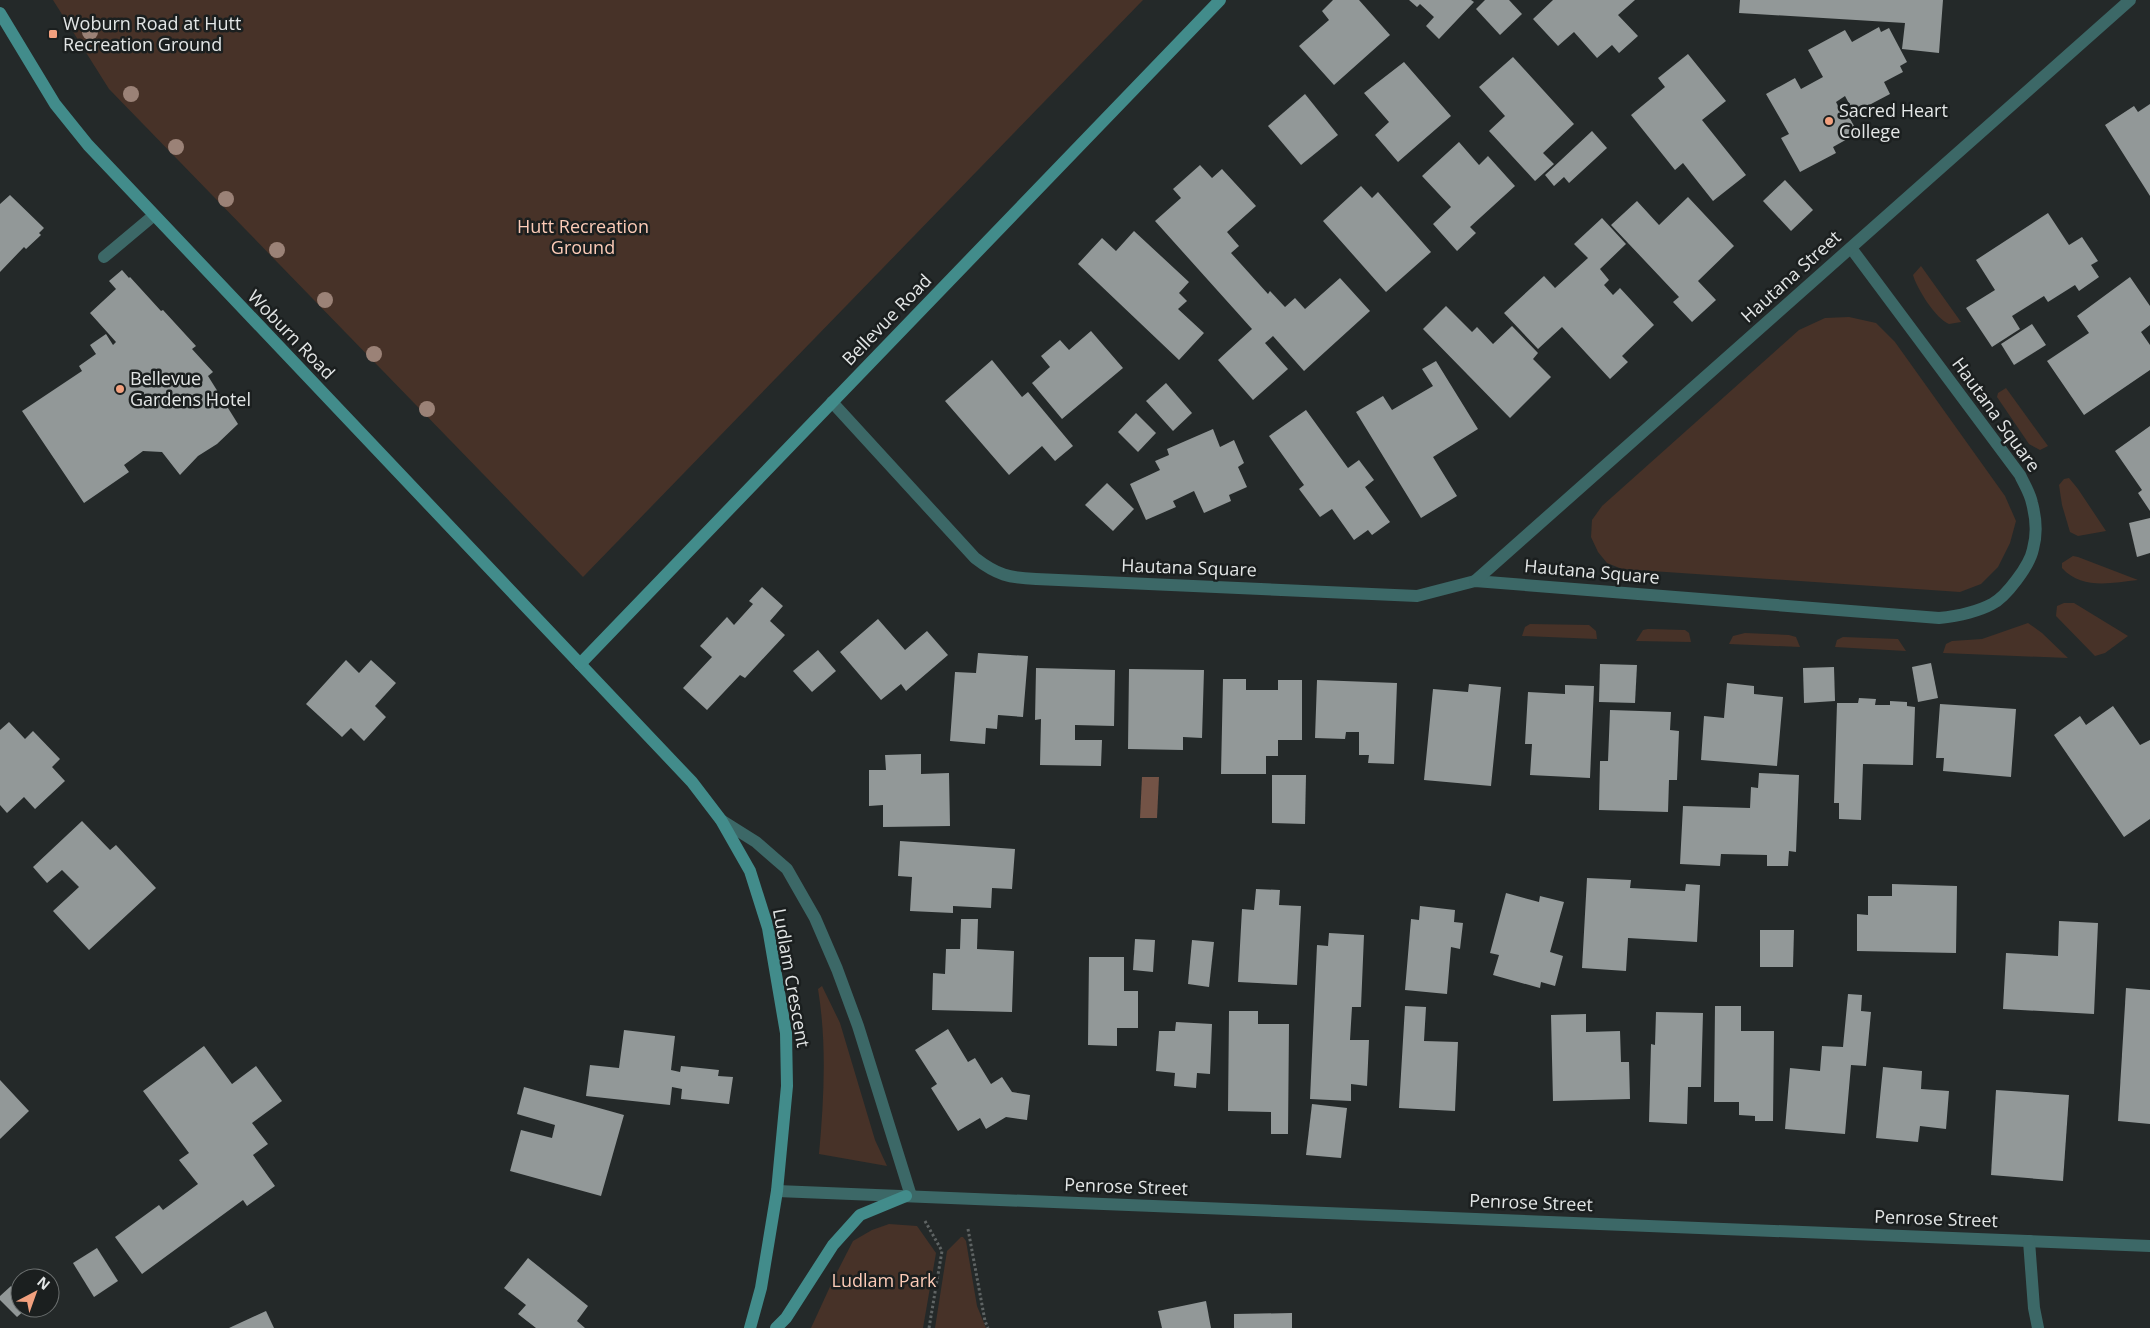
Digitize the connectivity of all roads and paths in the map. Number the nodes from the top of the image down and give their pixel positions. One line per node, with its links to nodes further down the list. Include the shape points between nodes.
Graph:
1 (1220, 0): 7 (main road, Bellevue Road)
2 (2130, 0): 5 (street, Hautana Street)
3 (0, 13): 4 (main road, Woburn Road, via 55,104)
4 (153, 216): 6 (street); 9 (main road, Woburn Road)
5 (1851, 248): 8 (street, Hautana Street); 8 (street, Hautana Square, via 2020,474 2032,502 2036,528 2033,551 2012,585 1994,603 1968,614 1940,618)
6 (104, 257)
7 (832, 402): 8 (street, Hautana Square, via 975,558 1004,576 1417,596); 9 (main road, Bellevue Road)
8 (1475, 581)
9 (580, 664): 10 (main road, Ludlam Crescent, via 692,782)
10 (721, 820): 11 (main road, Ludlam Crescent, via 750,871 768,928 786,1033 787,1086); 12 (street, via 756,842 787,869 814,918 858,1026)
11 (777, 1191): 12 (street, Penrose Street); 16 (main road, Ludlam Crescent, via 761,1288)
12 (908, 1196): 14 (street, Penrose Street); 17 (main road, via 860,1214 833,1245 786,1318); 18 (path, via 942,1251)
13 (968, 1229): 19 (path)
14 (2029, 1241): 15 (street, Penrose Street); 20 (street)
15 (2150, 1246)
16 (750, 1328)
17 (776, 1328)
18 (929, 1328)
19 (988, 1328)
20 (2038, 1328)

